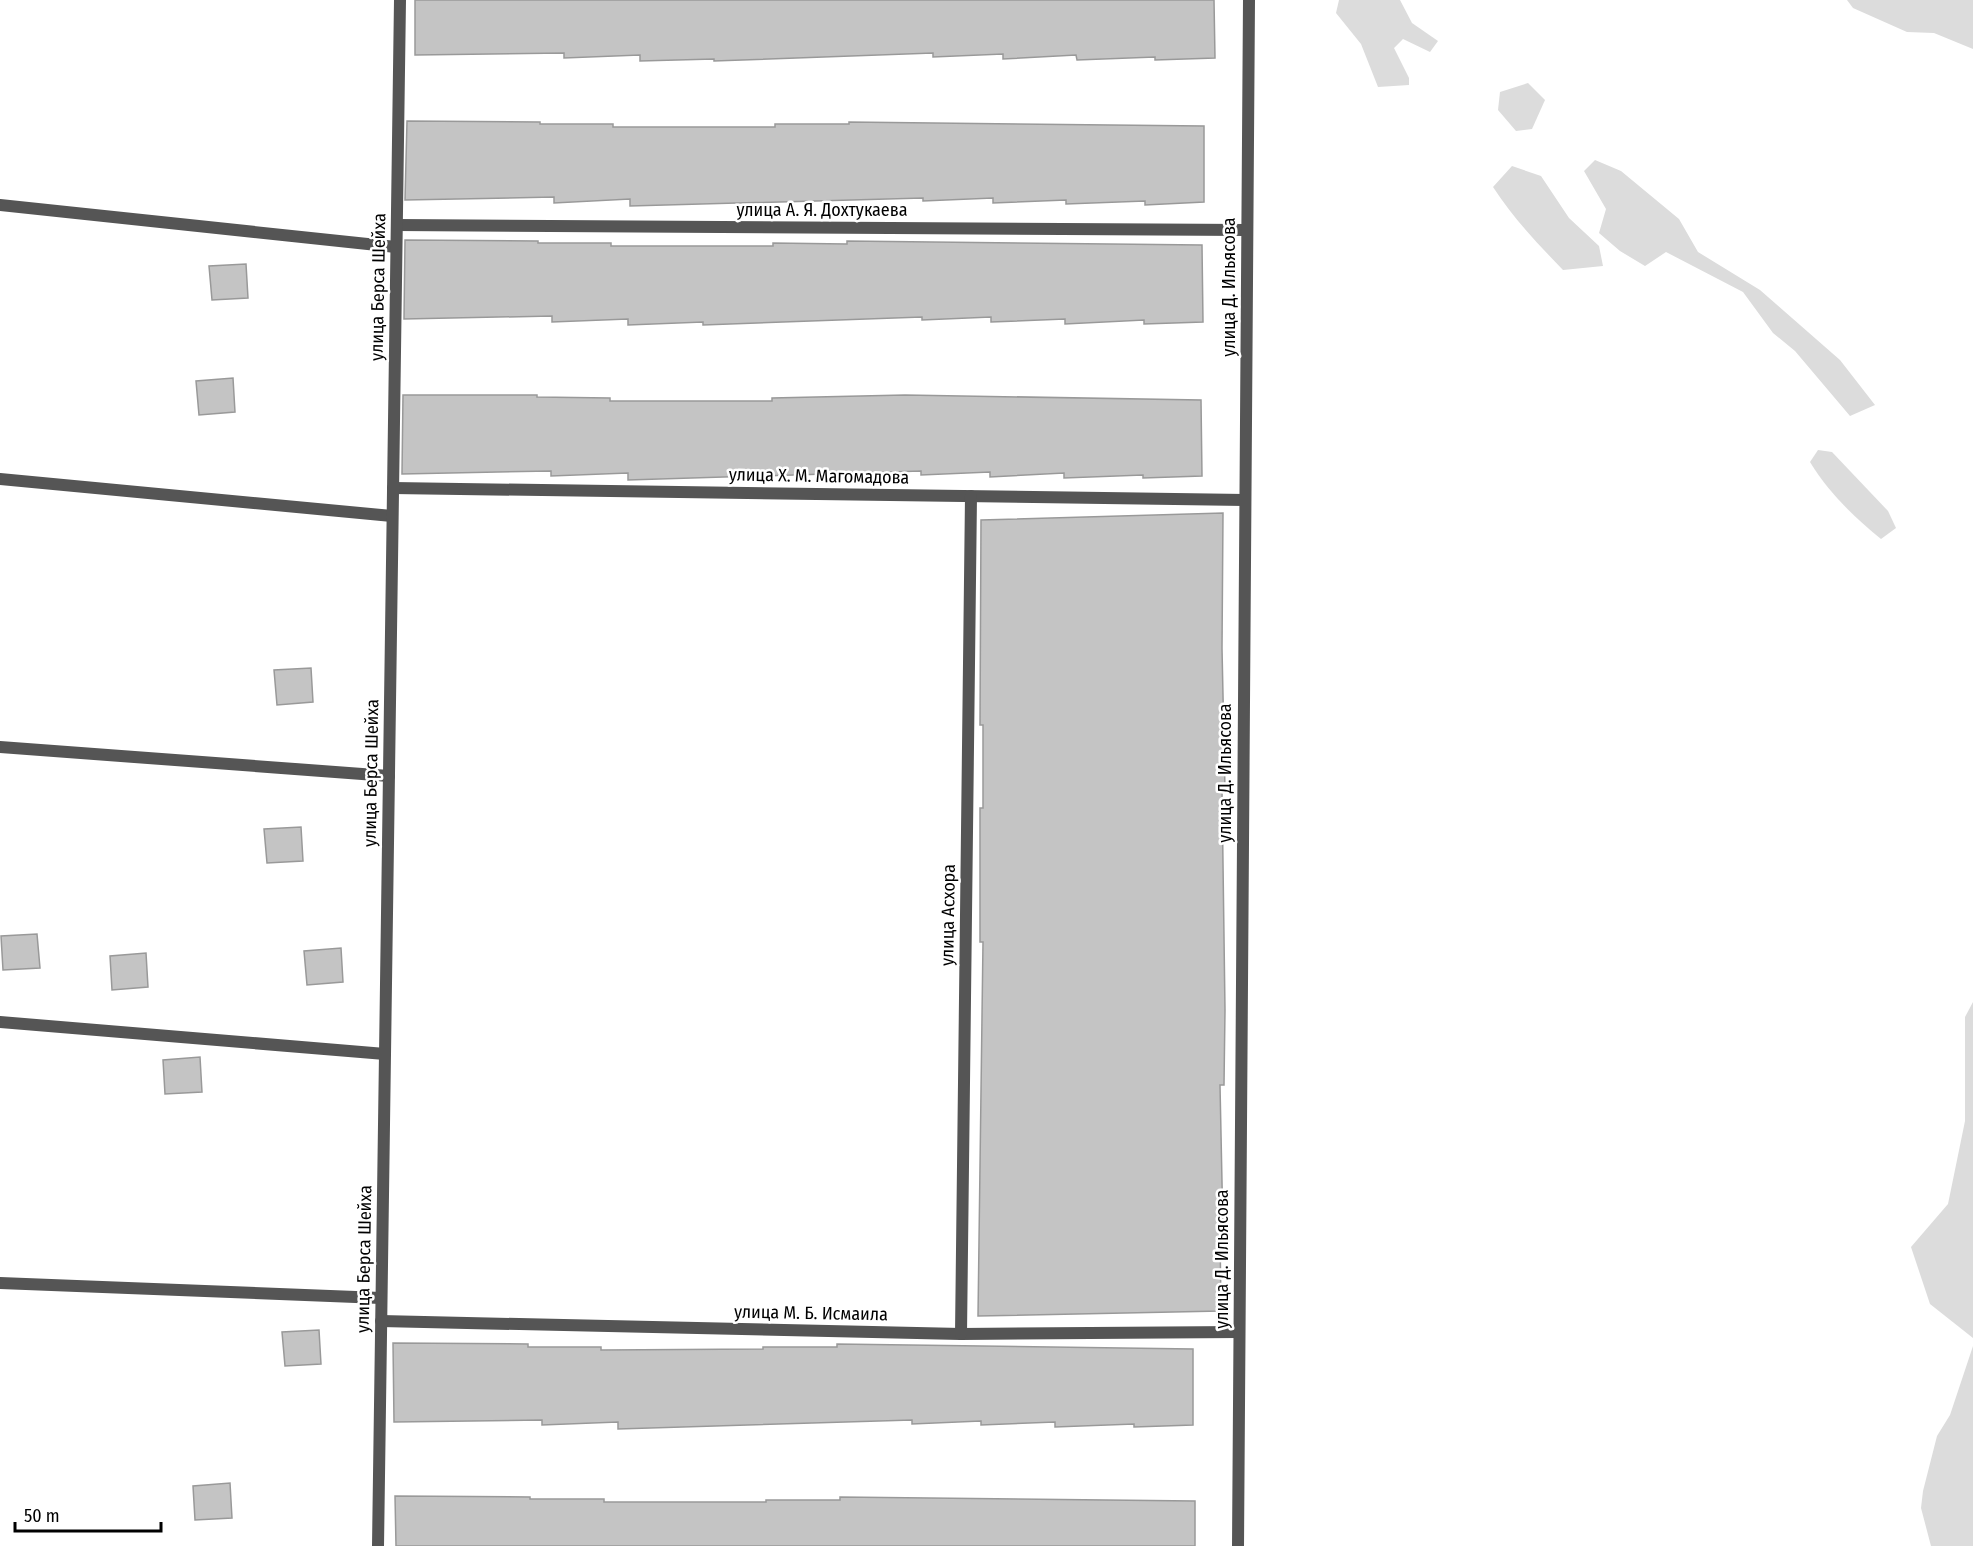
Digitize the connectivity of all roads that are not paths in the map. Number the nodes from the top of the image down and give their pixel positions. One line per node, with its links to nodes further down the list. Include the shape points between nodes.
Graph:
1 (400, 0): 4 (street, улица Берса Шейха)
2 (1249, 0): 5 (street, улица Д. Ильясова)
3 (0, 205): 6 (street)
4 (397, 225): 5 (street, улица А. Я. Дохтукаева); 6 (street, улица Берса Шейха)
5 (1247, 230): 10 (street, улица Д. Ильясова)
6 (396, 247): 8 (street, улица Берса Шейха)
7 (0, 479): 11 (street)
8 (393, 488): 9 (street, улица Х. М. Магомадова); 11 (street, улица Берса Шейха)
9 (971, 496): 10 (street, улица Х. М. Магомадова); 20 (street, улица Асхора)
10 (1245, 500): 19 (street, улица Д. Ильясова)
11 (392, 516): 13 (street, улица Берса Шейха)
12 (0, 747): 13 (street)
13 (389, 776): 15 (street, улица Берса Шейха)
14 (0, 1022): 15 (street)
15 (385, 1054): 17 (street, улица Берса Шейха)
16 (0, 1283): 17 (street)
17 (381, 1298): 18 (street, улица Берса Шейха)
18 (381, 1321): 20 (street, улица М. Б. Исмаила); 21 (street, улица Берса Шейха)
19 (1239, 1332): 20 (street, улица М. Б. Исмаила); 22 (street, улица Д. Ильясова)
20 (961, 1334)
21 (378, 1546)
22 (1238, 1546)

